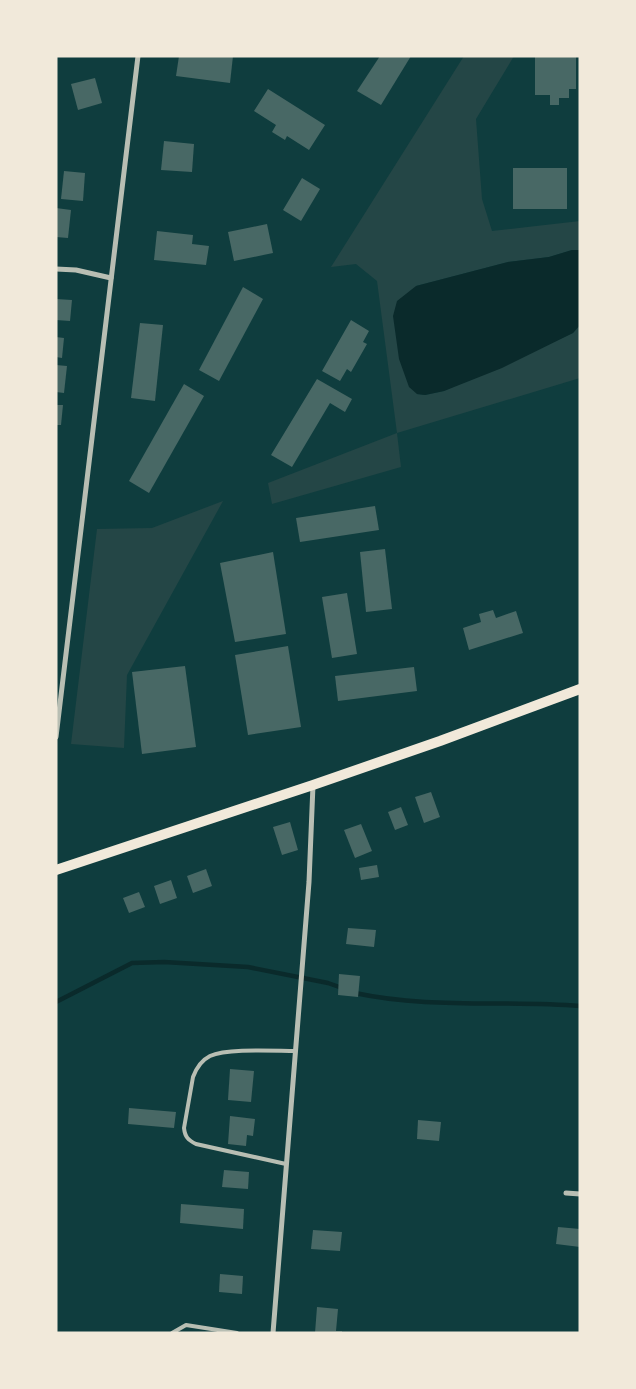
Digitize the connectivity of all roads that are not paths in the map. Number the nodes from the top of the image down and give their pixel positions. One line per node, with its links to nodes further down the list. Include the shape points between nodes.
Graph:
1 (138, 56): 3 (street)
2 (56, 269): 3 (street)
3 (111, 278): 5 (street)
4 (580, 689): 6 (main road)
5 (56, 737)
6 (314, 785): 7 (main road); 8 (street)
7 (56, 870)
8 (295, 1051): 9 (street); 9 (lane, via 227,1052 210,1056 193,1077 184,1128 187,1139 196,1144)
9 (286, 1164): 14 (street)
10 (566, 1192): 11 (street)
11 (580, 1194)
12 (172, 1333): 13 (lane, via 186,1326)
13 (237, 1333)
14 (273, 1333)

